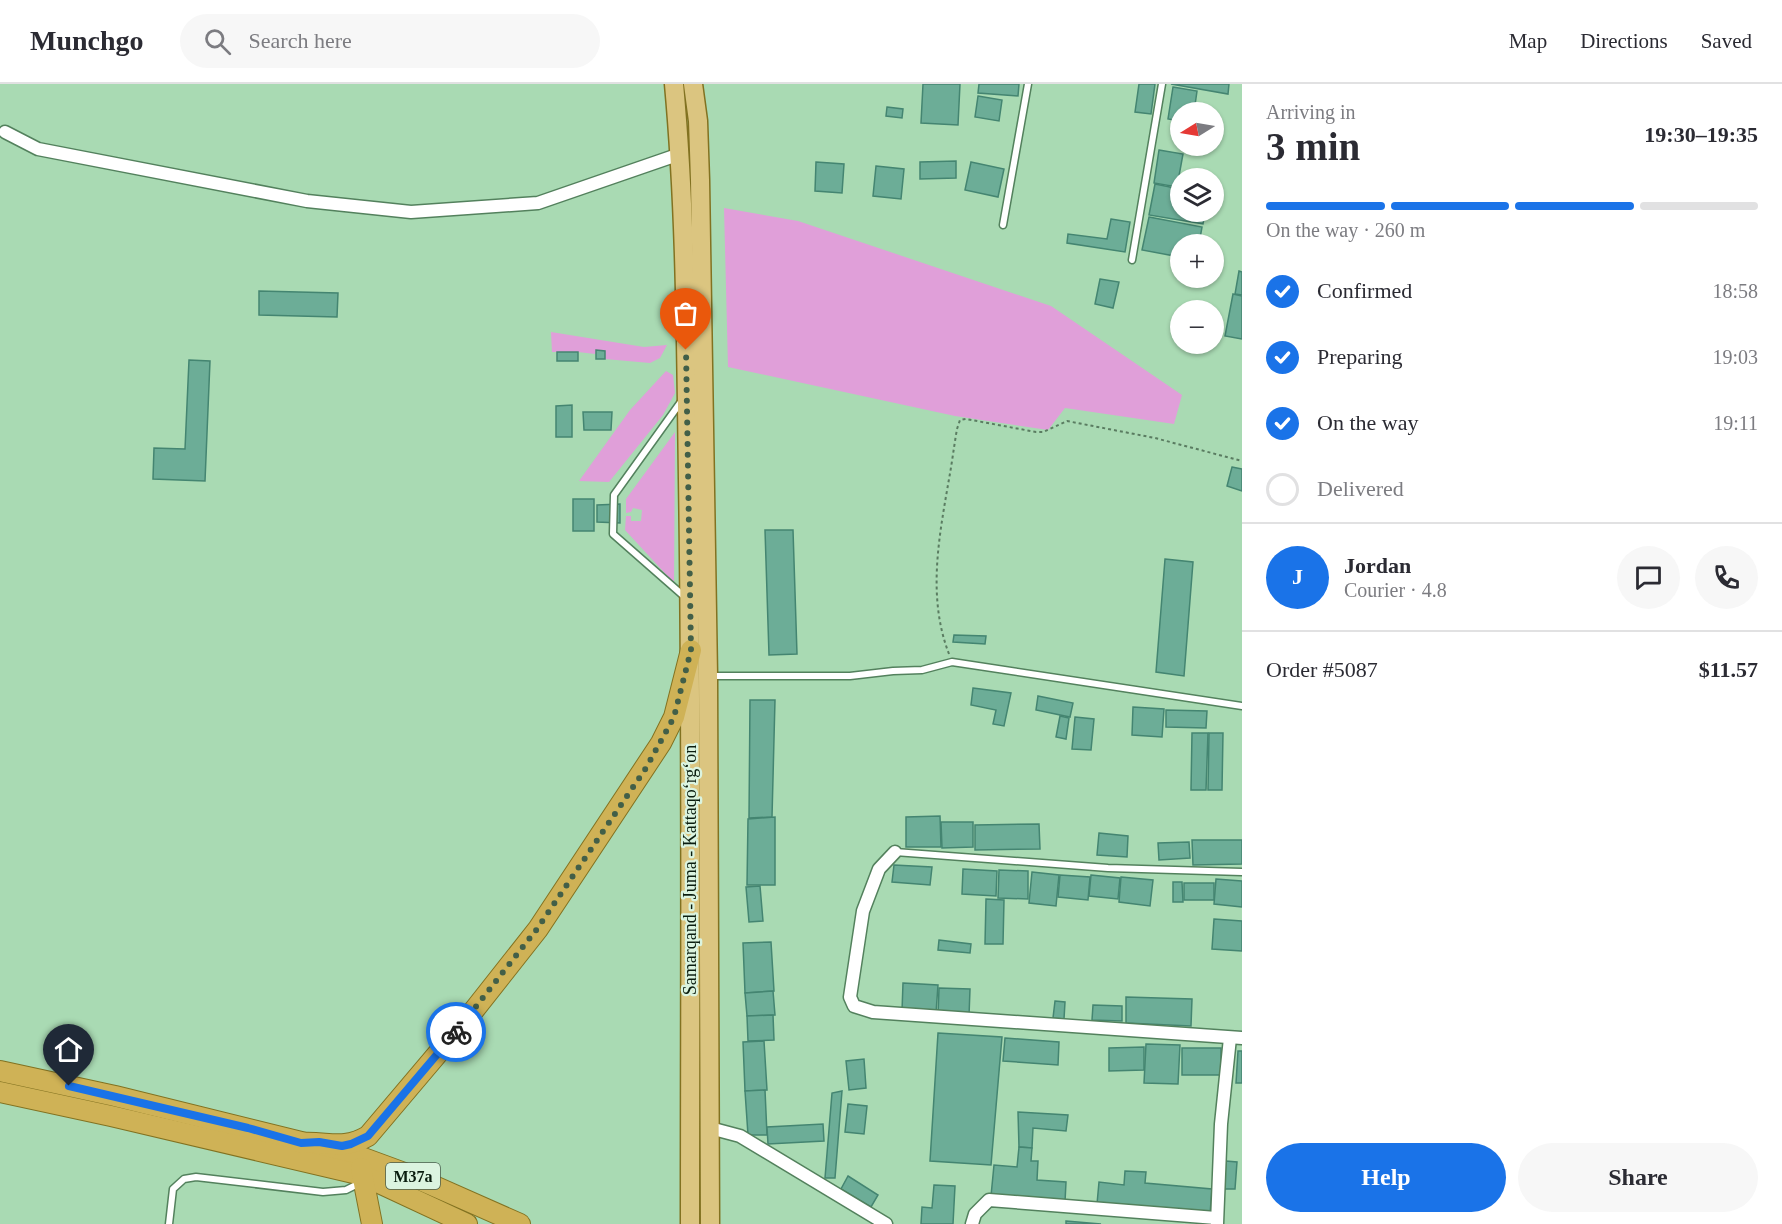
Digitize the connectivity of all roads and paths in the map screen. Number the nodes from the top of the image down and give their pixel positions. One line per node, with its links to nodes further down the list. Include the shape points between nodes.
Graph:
1 (674, 84): 6 (main road, Samarqand - Juma - Kattaqo‘rg‘on)
2 (693, 84): 14 (main road, Samarqand - Juma - Kattaqo‘rg‘on, via 700,192)
3 (1028, 84): 7 (lane)
4 (1161, 84): 8 (lane)
5 (5, 132): 6 (street, via 38,149 307,201 411,212 538,203)
6 (680, 154): 9 (main road, Samarqand - Juma - Kattaqo‘rg‘on)
7 (1003, 225)
8 (1132, 260)
9 (687, 394): 11 (main road, Samarqand - Juma - Kattaqo‘rg‘on); 11 (lane, via 614,495 613,534)
10 (1242, 461): 13 (path, via 1155,438 1067,421 1036,432 960,420 936,578 941,626)
11 (690, 602): 12 (main road, Samarqand - Juma - Kattaqo‘rg‘on)
12 (691, 650): 22 (highway, M37a, via 674,717 661,743 503,974 368,1136 342,1146); 29 (main road, Samarqand - Juma - Kattaqo‘rg‘on)
13 (952, 662): 14 (lane, via 922,670 850,676); 15 (lane)
14 (708, 676): 21 (main road, Samarqand - Juma - Kattaqo‘rg‘on)
15 (1242, 706)
16 (895, 852): 17 (lane, via 1108,868); 18 (street, via 879,869 863,911 850,997 854,1006 873,1012)
17 (1242, 872)
18 (1236, 1038): 24 (street, via 1221,1124)
19 (0, 1071): 22 (highway, M37a)
20 (0, 1092): 23 (highway, M37A, via 333,1167 346,1175)
21 (710, 1128): 30 (main road, Samarqand - Juma - Kattaqo‘rg‘on); 31 (street, via 740,1136)
22 (301, 1143): 23 (highway, M37a)
23 (359, 1172): 25 (highway, M37A); 26 (lane, via 346,1190 323,1192 196,1177 184,1179 173,1189); 27 (highway, M37a); 28 (highway, M37a, via 407,1174)
24 (1216, 1221): 32 (street, via 989,1200 975,1214)
25 (372, 1222)
26 (169, 1224)
27 (467, 1224)
28 (520, 1224)
29 (690, 1224)
30 (710, 1224)
31 (886, 1224)
32 (972, 1224)

